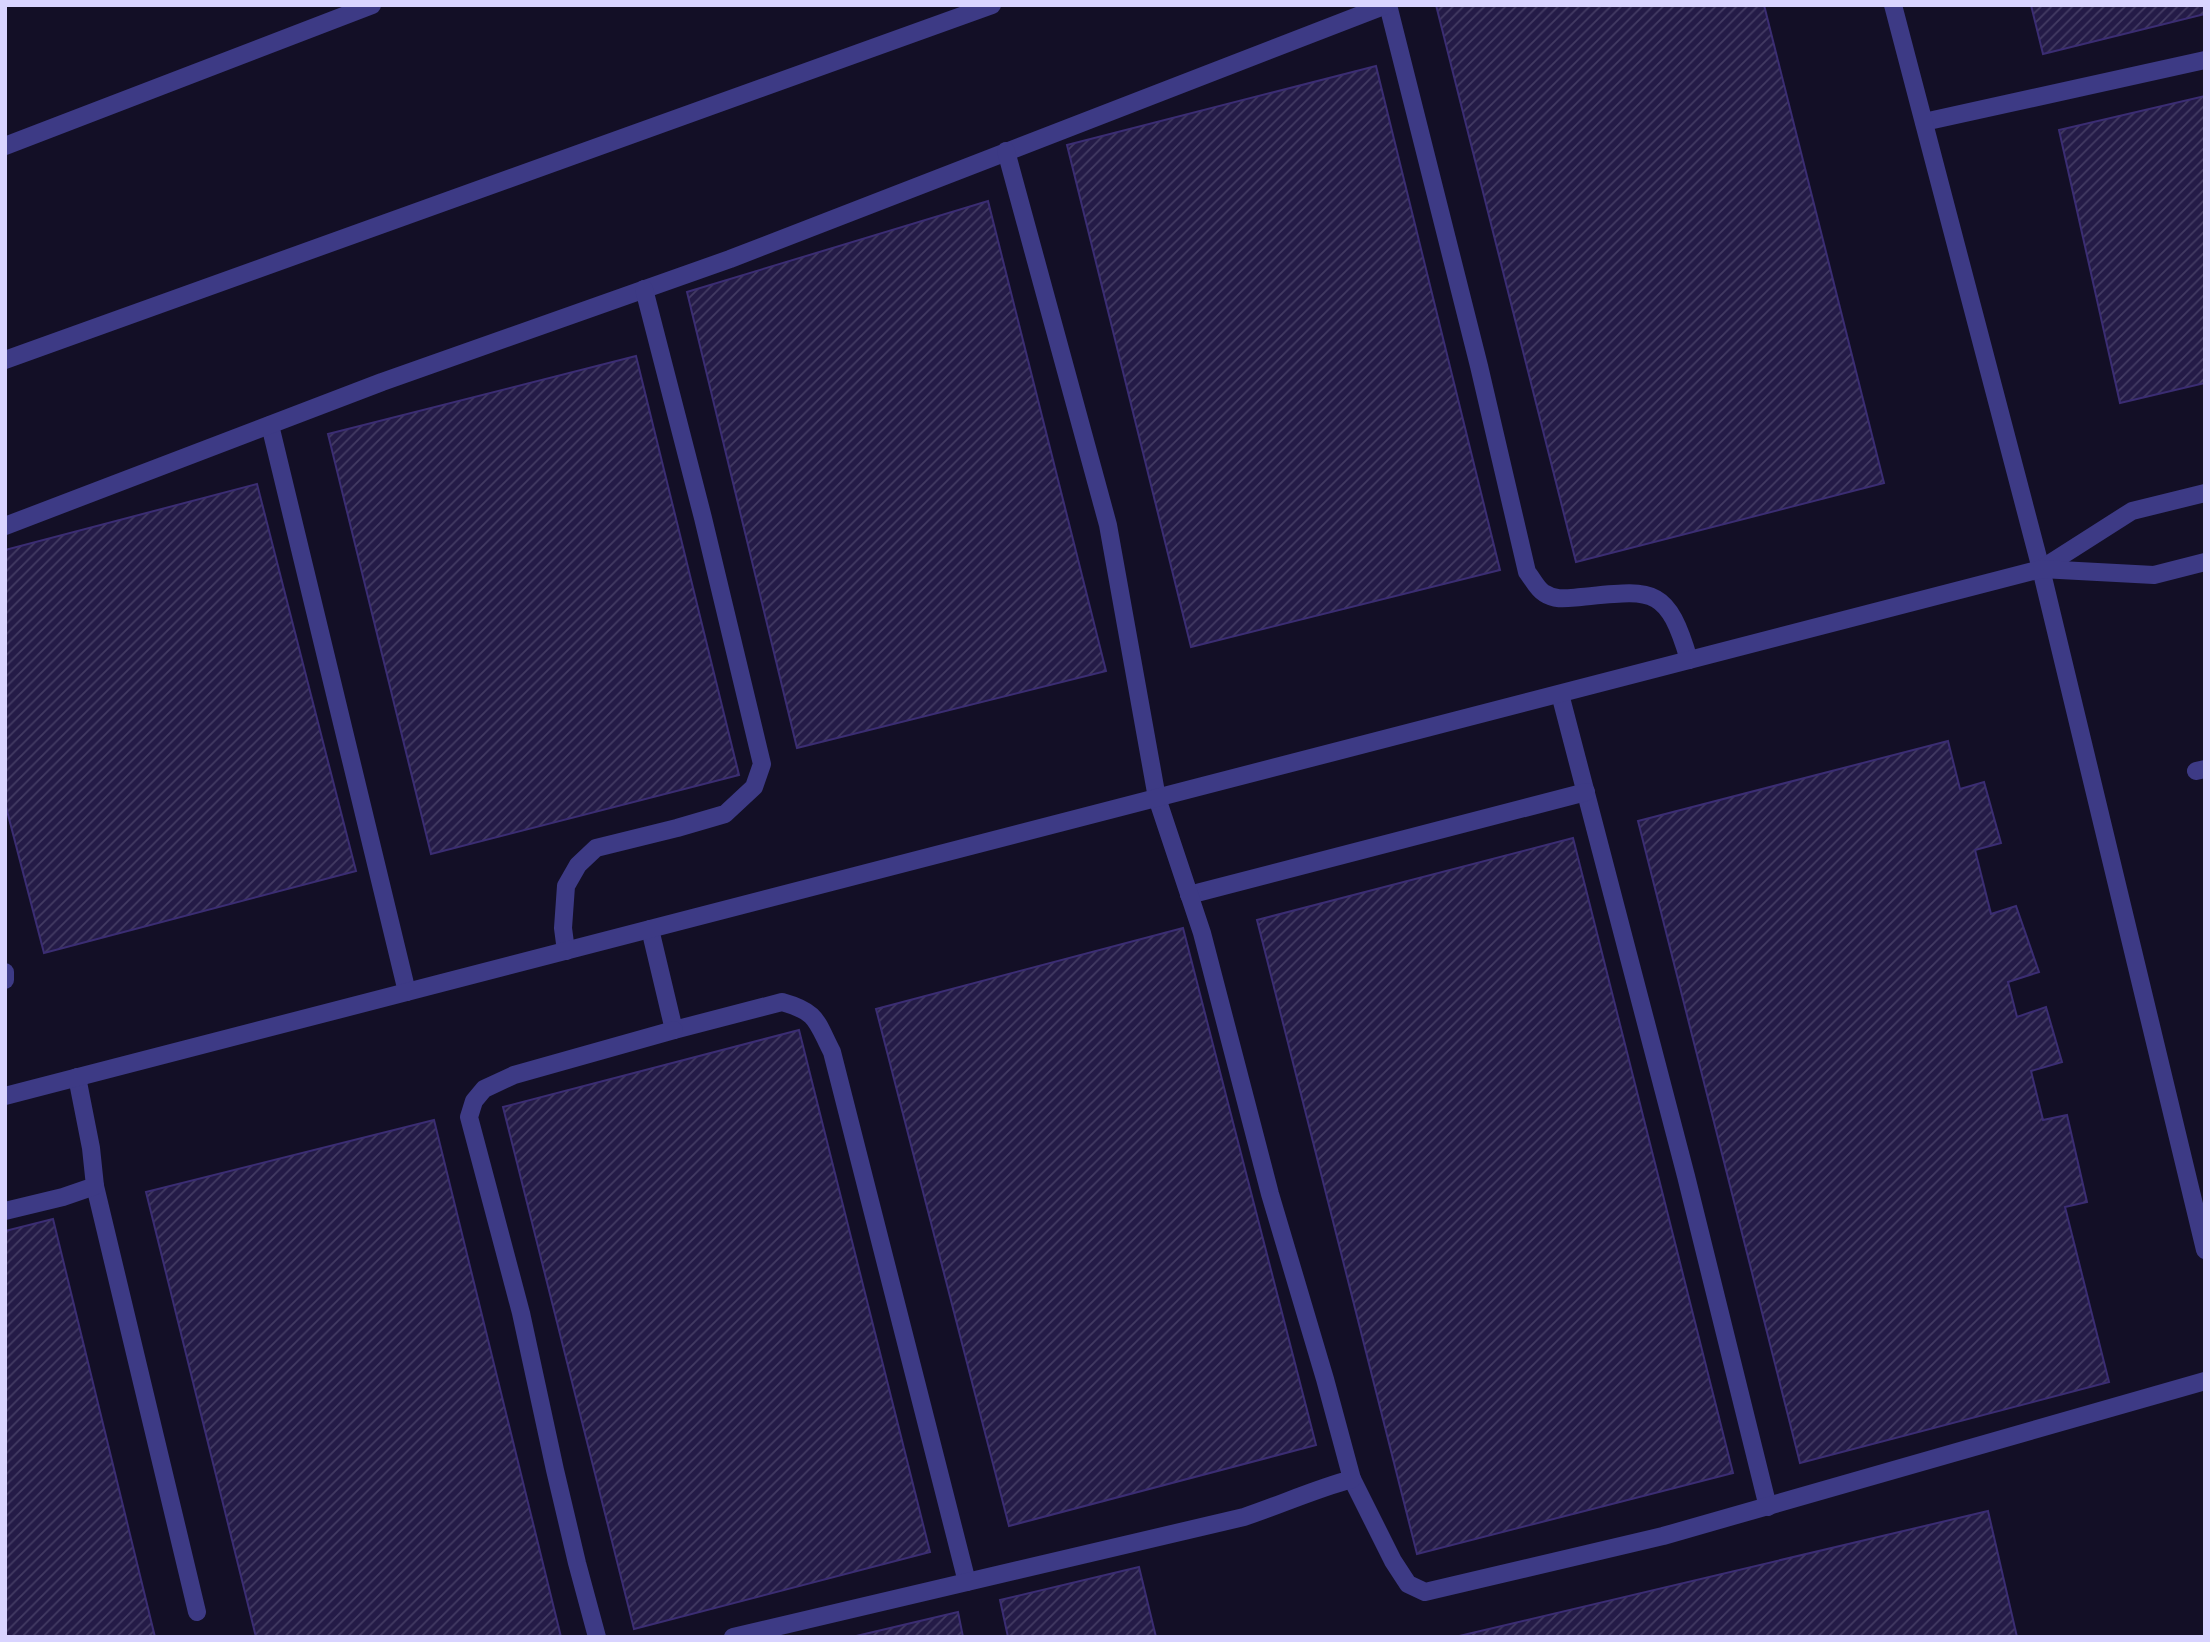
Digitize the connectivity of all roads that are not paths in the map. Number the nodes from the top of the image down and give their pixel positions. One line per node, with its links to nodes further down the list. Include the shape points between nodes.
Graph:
1 (372, 5): 7 (street)
2 (992, 5): 10 (street)
3 (1387, 5): 8 (street); 16 (street, via 1527,572 1541,592 1558,599 1621,592 1649,595 1665,604 1679,627)
4 (1894, 5): 6 (street)
5 (2205, 60): 6 (street)
6 (1924, 122): 15 (street)
7 (5, 146)
8 (1006, 151): 9 (street); 19 (street, via 1108,525)
9 (644, 289): 11 (street); 22 (street, via 762,764 754,787 725,814 596,848 578,865 566,886)
10 (5, 360)
11 (270, 425): 13 (street); 25 (street)
12 (2205, 493): 15 (street, via 2132,511)
13 (5, 527)
14 (2205, 562): 15 (street, via 2154,575)
15 (2041, 569): 16 (street); 31 (street)
16 (1689, 660): 17 (street)
17 (1560, 694): 18 (street); 19 (street)
18 (1586, 792): 20 (street); 34 (street)
19 (1157, 798): 20 (street); 21 (street)
20 (1189, 895): 33 (street)
21 (650, 929): 22 (street); 26 (street)
22 (566, 951): 25 (street)
23 (5, 972): 24 (street)
24 (5, 980)
25 (407, 992): 27 (street)
26 (674, 1030): 35 (street, via 782,1002 814,1016 832,1052); 37 (street, via 514,1075 484,1089 469,1117 522,1313)
27 (77, 1077): 28 (street); 29 (street)
28 (5, 1096)
29 (95, 1186): 30 (street); 36 (street)
30 (5, 1212)
31 (2205, 1250)
32 (2205, 1381): 34 (street)
33 (1352, 1479): 34 (street, via 1393,1561 1408,1584 1425,1592); 35 (street, via 1244,1517)
34 (1768, 1507)
35 (967, 1583): 38 (street)
36 (197, 1612)
37 (597, 1637)
38 (733, 1637)

